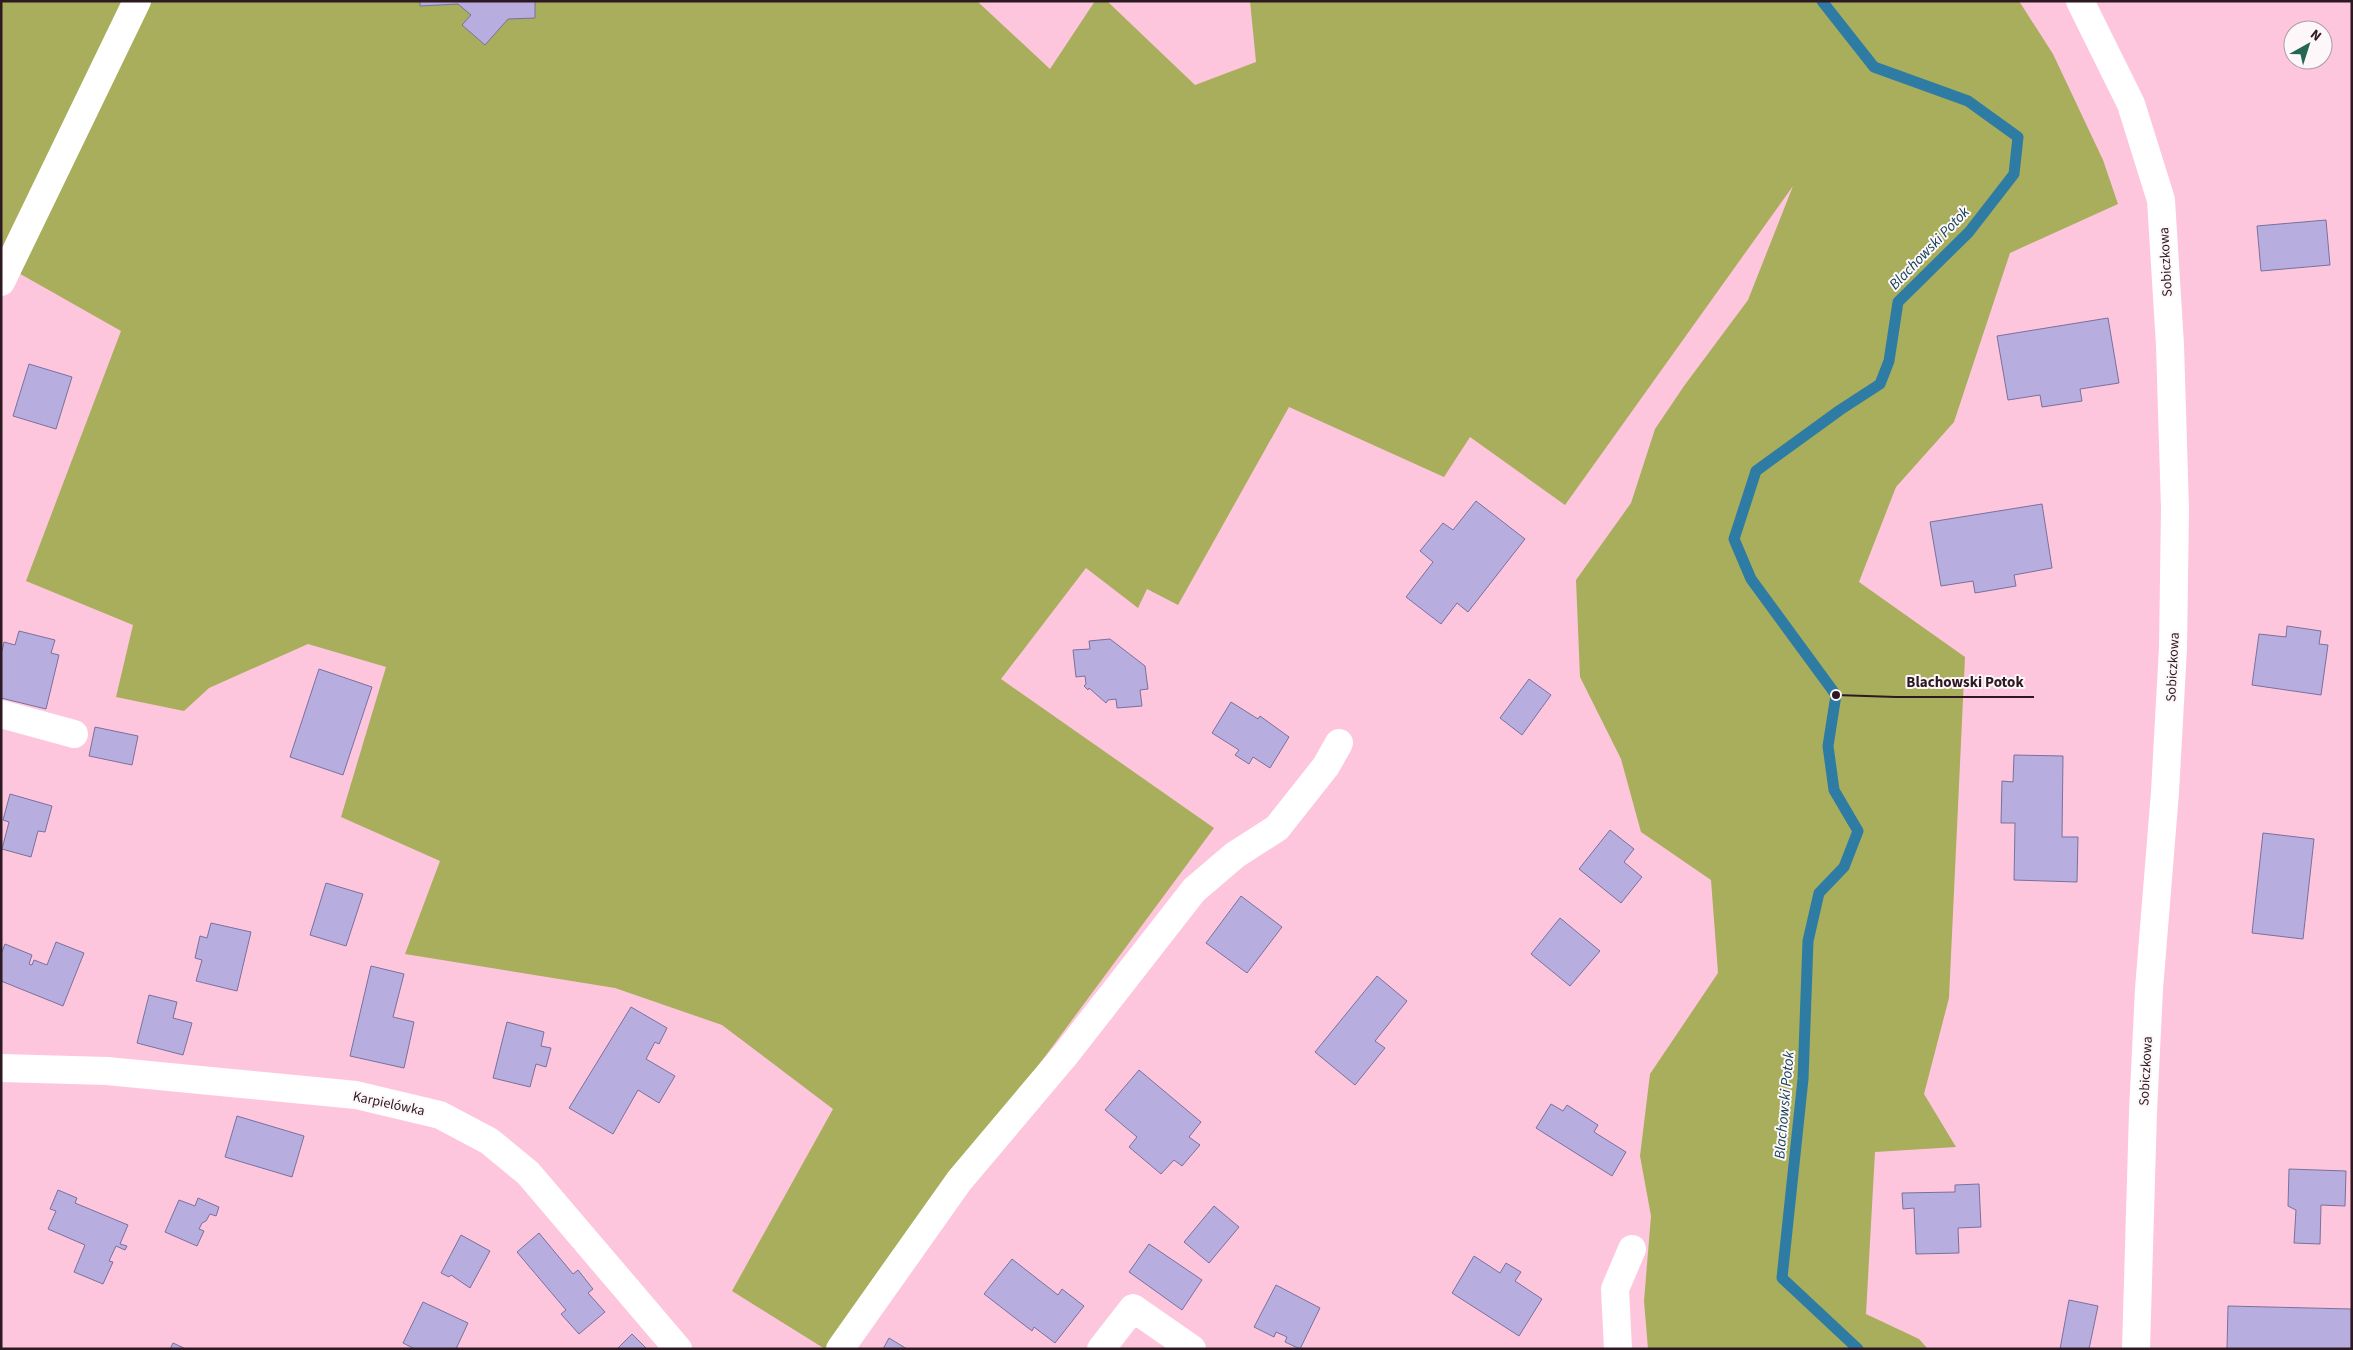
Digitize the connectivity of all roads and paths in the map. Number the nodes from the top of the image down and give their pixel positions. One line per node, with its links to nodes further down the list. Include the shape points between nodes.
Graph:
1 (137, 1): 3 (street)
2 (2080, 1): 14 (street, Sobiczkowa, via 2131,104 2162,200 2170,345 2175,509 2174,648 2149,989)
3 (1, 282)
4 (1, 714): 5 (street)
5 (74, 734)
6 (1339, 743): 10 (street, via 1326,766 1277,828 1235,855 1194,890 1066,1054 959,1181)
7 (1, 1068): 9 (street, Karpielówka, via 108,1071 356,1095 440,1115 489,1141 528,1174)
8 (1632, 1248): 13 (street, via 1615,1289)
9 (678, 1349)
10 (840, 1349)
11 (1101, 1349): 12 (street, via 1132,1308)
12 (1192, 1349)
13 (1618, 1349)
14 (2136, 1349)

